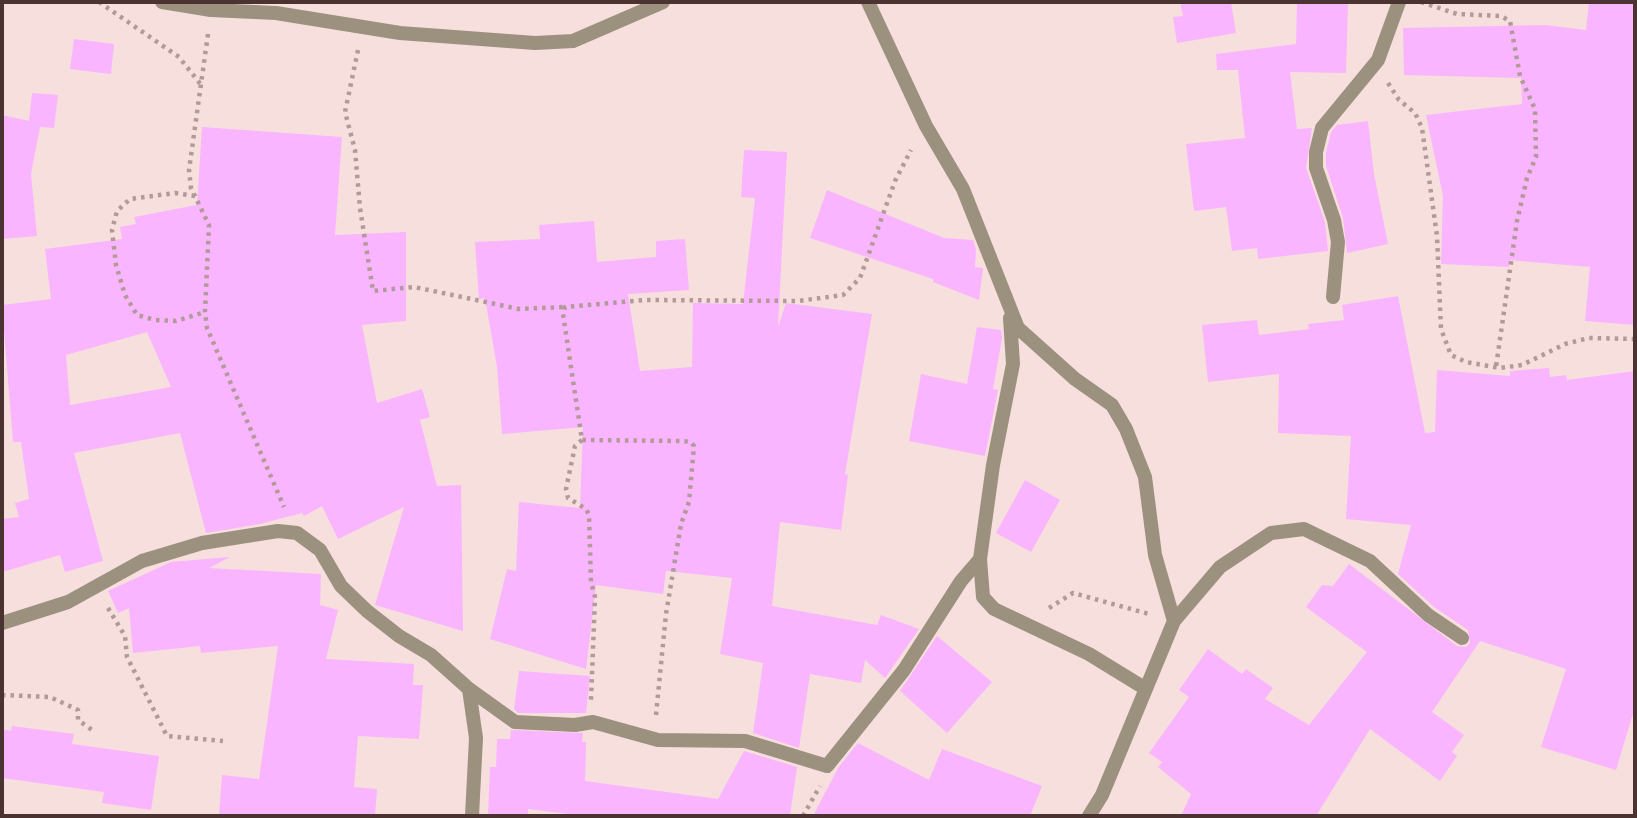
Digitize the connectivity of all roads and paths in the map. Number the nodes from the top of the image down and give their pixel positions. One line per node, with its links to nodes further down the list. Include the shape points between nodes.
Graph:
1 (99, 2): 10 (path, via 179,57)
2 (162, 2): 7 (street)
3 (663, 2): 8 (street, via 572,41 535,43)
4 (868, 2): 11 (street)
5 (1398, 2): 9 (street)
6 (1421, 2): 18 (path, via 1457,14 1501,16 1510,21 1520,76 1535,109 1536,157 1517,221)
7 (211, 10): 8 (street, via 276,13); 10 (path)
8 (363, 28): 15 (path, via 345,112 355,150 373,291 414,287 519,309)
9 (1378, 60): 13 (street, via 1322,128 1316,152 1316,168 1338,242); 18 (path, via 1388,83 1422,128 1432,184 1443,340 1451,355)
10 (203, 86): 12 (path, via 189,170)
11 (926, 126): 14 (street, via 963,189); 15 (path, via 895,181 860,278 842,295 798,301 645,300)
12 (196, 196): 16 (path, via 209,225); 16 (path, via 174,193 130,199 117,211 112,230 116,265 137,315 176,321)
13 (1333, 297)
14 (1009, 304): 21 (street, via 1013,365); 23 (street, via 1018,328 1112,405 1126,429 1145,477 1155,555)
15 (565, 307): 19 (path)
16 (205, 312): 20 (path, via 207,328)
17 (1635, 339): 18 (path, via 1589,338 1522,365)
18 (1496, 367)
19 (582, 440): 30 (path, via 575,446 566,489 569,498 589,515 595,597); 32 (path, via 691,442 694,446 689,502 666,614 657,690)
20 (298, 533): 22 (street, via 278,531 202,543 142,561); 27 (street, via 320,550 341,586 367,611 431,655)
21 (980, 559): 25 (street, via 983,597); 34 (street, via 904,670)
22 (93, 587): 24 (street, via 68,601); 33 (path, via 125,636 127,657 167,736)
23 (1174, 621): 25 (path, via 1073,593); 26 (street, via 1220,567 1271,533 1304,529 1370,561 1428,615); 28 (street)
24 (2, 623)
25 (1021, 625): 28 (street, via 1089,654)
26 (1462, 638)
27 (469, 689): 30 (street, via 515,722); 35 (street, via 476,738)
28 (1146, 689): 37 (street)
29 (2, 695): 31 (path, via 50,697 78,710 78,720)
30 (593, 722): 32 (street)
31 (92, 730)
32 (658, 740): 34 (street, via 745,741)
33 (223, 741)
34 (827, 766): 36 (path)
35 (472, 816)
36 (803, 816)
37 (1089, 816)

